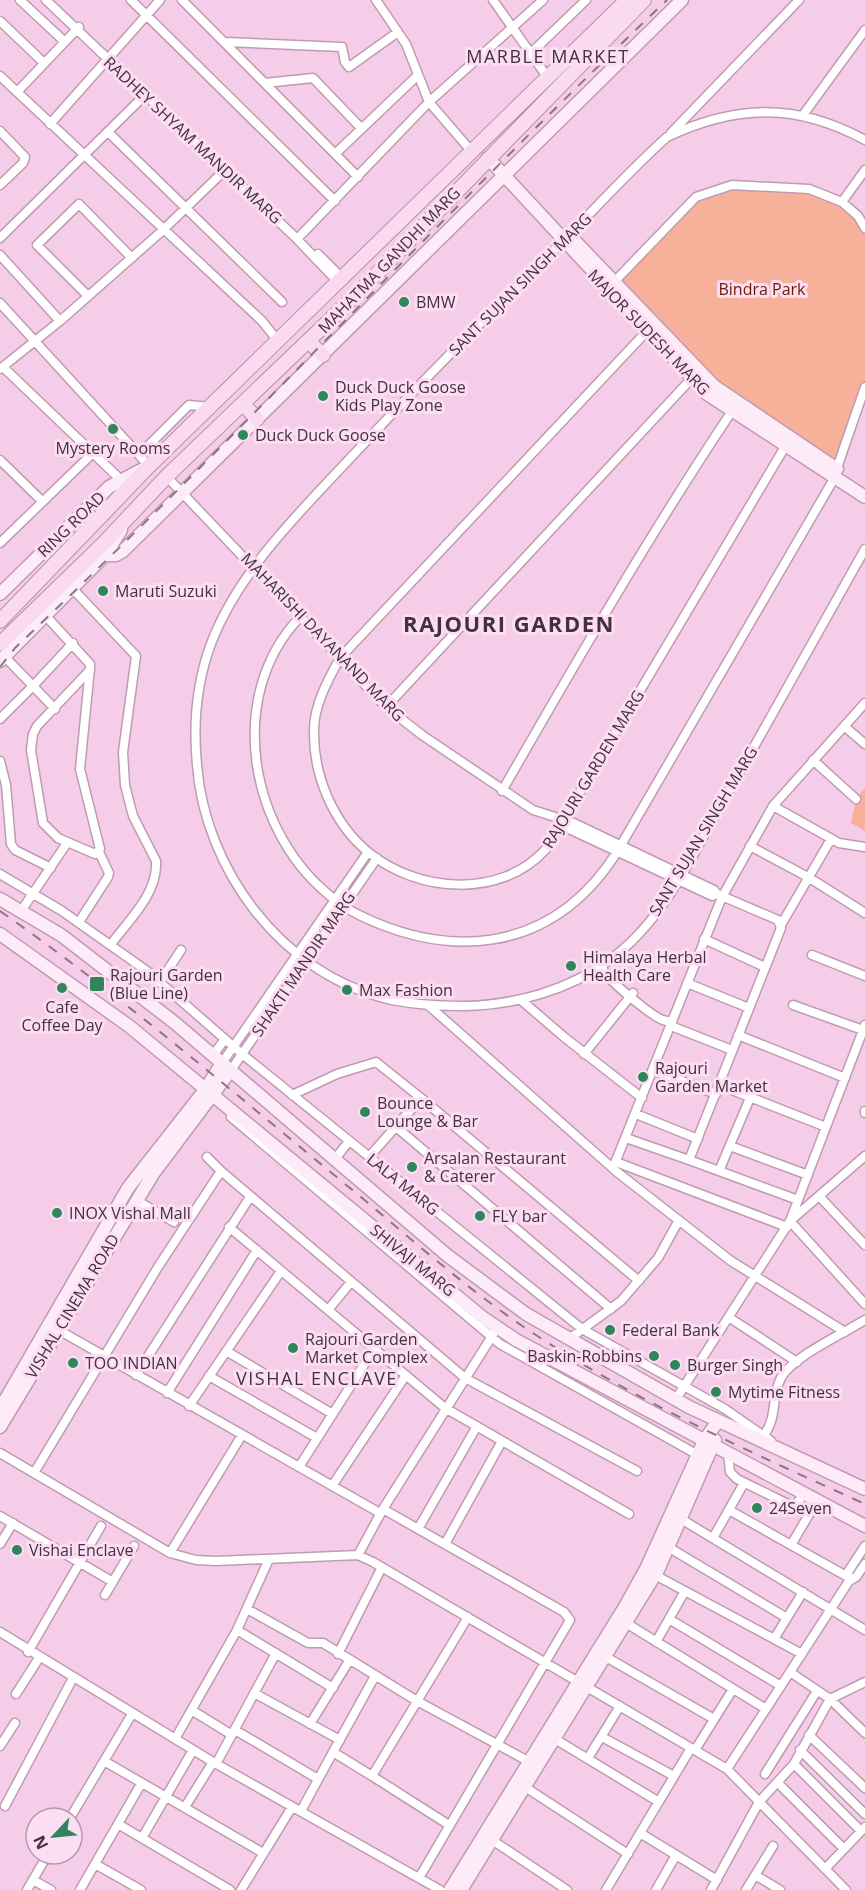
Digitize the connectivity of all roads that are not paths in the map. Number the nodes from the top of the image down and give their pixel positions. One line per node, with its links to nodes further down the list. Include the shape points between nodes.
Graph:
1 (20, 0): 21 (street)
2 (46, 0): 17 (street, RADHEY SHYAM MANDIR MARG)
3 (53, 0): 17 (street, RADHEY SHYAM MANDIR MARG)
4 (131, 0): 15 (street)
5 (160, 0): 15 (street)
6 (182, 0): 22 (street)
7 (376, 0): 20 (street)
8 (493, 0): 18 (street)
9 (543, 0): 18 (street)
10 (586, 0): 23 (street)
11 (627, 0): 28 (main road, MAHATMA GANDHI MARG)
12 (644, 0): 42 (main road, MAHATMA GANDHI MARG)
13 (682, 0): 46 (street)
14 (800, 0): 38 (street)
15 (145, 14): 24 (street); 49 (street)
16 (0, 21): 25 (street)
17 (78, 28): 21 (street); 24 (street, RADHEY SHYAM MANDIR MARG)
18 (513, 28): 23 (street); 32 (street)
19 (865, 30): 33 (street)
20 (398, 32): 22 (street, via 349,67 340,47); 26 (street)
21 (65, 42): 25 (street)
22 (225, 42): 29 (street)
23 (531, 53): 28 (street)
24 (108, 57): 31 (street, RADHEY SHYAM MANDIR MARG); 34 (street)
25 (44, 63): 30 (street)
26 (418, 75): 32 (street); 35 (street)
27 (0, 76): 30 (street)
28 (548, 78): 40 (main road, MAHATMA GANDHI MARG)
29 (265, 83): 35 (street, via 313,78); 41 (street)
30 (17, 92): 34 (street)
31 (146, 93): 37 (street); 44 (street, RADHEY SHYAM MANDIR MARG)
32 (429, 102): 40 (street); 47 (street)
33 (803, 115): 38 (street, SANT SUJAN SINGH MARG, via 769,111 737,116 697,124); 39 (street, SANT SUJAN SINGH MARG)
34 (50, 124): 43 (street)
35 (361, 128): 41 (street)
36 (0, 131): 48 (street, via 25,157)
37 (108, 132): 43 (street); 51 (street)
38 (667, 137): 56 (street, SANT SUJAN SINGH MARG)
39 (865, 140)
40 (472, 152): 59 (main road, MAHATMA GANDHI MARG)
41 (335, 154): 47 (street)
42 (491, 155): 46 (street, MAJOR SUDESH MARG); 67 (main road, MAHATMA GANDHI MARG)
43 (85, 156): 53 (street); 55 (street)
44 (226, 169): 51 (street); 54 (street, RADHEY SHYAM MANDIR MARG); 59 (street, RADHEY SHYAM MANDIR MARG)
45 (865, 170): 50 (street)
46 (507, 173): 56 (street, MAJOR SUDESH MARG); 69 (street)
47 (358, 177): 49 (street)
48 (0, 185)
49 (335, 201): 54 (street)
50 (842, 202): 52 (street); 60 (street, via 809,189 773,186 732,185 696,197)
51 (185, 208): 53 (street); 62 (street)
52 (865, 228)
53 (162, 231): 58 (street); 66 (street, via 262,321)
54 (299, 237): 59 (street, RADHEY SHYAM MANDIR MARG)
55 (0, 238)
56 (567, 238): 60 (street, MAJOR SUDESH MARG); 65 (street, MAJOR SUDESH MARG); 93 (street, SANT SUJAN SINGH MARG, via 416,388)
57 (0, 255): 64 (street)
58 (132, 258): 61 (street); 61 (street, via 79,204 37,245)
59 (340, 280): 66 (main road, MAHATMA GANDHI MARG)
60 (614, 282): 73 (street, MAJOR SUDESH MARG)
61 (88, 297): 64 (street)
62 (282, 302)
63 (1, 306): 68 (street)
64 (60, 321): 68 (street)
65 (647, 331): 71 (street, MAJOR SUDESH MARG); 101 (street, RAJOURI GARDEN MARG)
66 (278, 341): 75 (main road, MAHATMA GANDHI MARG)
67 (308, 341): 69 (main road); 74 (main road, MAHATMA GANDHI MARG)
68 (35, 342): 70 (street); 80 (street)
69 (323, 355): 77 (street)
70 (2, 368): 79 (street)
71 (692, 378): 73 (street, MAJOR SUDESH MARG); 105 (street)
72 (865, 387): 83 (street)
73 (711, 391): 76 (street, MAJOR SUDESH MARG); 83 (street, MAJOR SUDESH MARG)
74 (243, 404): 77 (main road); 84 (main road, MAHATMA GANDHI MARG)
75 (210, 407): 80 (street, via 189,405); 82 (main road, MAHATMA GANDHI MARG)
76 (732, 411): 78 (street, MAJOR SUDESH MARG); 112 (street, via 591,636)
77 (257, 419): 87 (street)
78 (786, 445): 83 (street, MAJOR SUDESH MARG); 115 (street, RAJOURI GARDEN MARG)
79 (94, 452): 85 (street); 89 (street)
80 (139, 455): 82 (street)
81 (0, 460): 89 (street)
82 (149, 466): 85 (main road, MAHATMA GANDHI MARG)
83 (836, 473): 86 (street, MAJOR SUDESH MARG); 88 (street, MAJOR SUDESH MARG); 120 (street)
84 (167, 477): 87 (street, MAHARISHI DAYANAND MARG); 91 (main road, MAHATMA GANDHI MARG)
85 (125, 483): 95 (street, RING ROAD); 98 (main road, MAHATMA GANDHI MARG)
86 (865, 487)
87 (183, 493): 91 (street, via 120,554); 93 (street, MAHARISHI DAYANAND MARG)
88 (865, 497)
89 (42, 501): 90 (street)
90 (0, 543)
91 (104, 549): 94 (street); 100 (main road, MAHATMA GANDHI MARG)
92 (865, 549): 127 (street, SANT SUJAN SINGH MARG)
93 (254, 567): 97 (street, MAHARISHI DAYANAND MARG); 141 (street, SANT SUJAN SINGH MARG, via 213,638 204,664 196,716 198,775 210,832 239,890 270,930)
94 (72, 588): 96 (street); 139 (street, via 136,656 123,752 125,785 128,802 156,861 156,870 148,894)
95 (0, 594)
96 (45, 615): 99 (street); 100 (street)
97 (301, 616): 101 (street, MAHARISHI DAYANAND MARG); 131 (street, via 287,631 258,692 254,720 256,755 261,786 285,846 303,871)
98 (0, 621)
99 (73, 643): 102 (street, via 88,660); 103 (street)
100 (1, 654): 103 (street)
101 (340, 658): 105 (street, MAHARISHI DAYANAND MARG); 122 (street, RAJOURI GARDEN MARG, via 318,707 315,751 333,810)
102 (90, 670): 106 (street); 121 (street, via 80,770)
103 (33, 686): 106 (street); 107 (street)
104 (865, 703): 108 (street)
105 (386, 707): 112 (street, MAHARISHI DAYANAND MARG)
106 (55, 709): 117 (street, via 37,726 31,750 43,823)
107 (0, 719)
108 (844, 726): 109 (street); 110 (street)
109 (865, 744)
110 (813, 760): 113 (street); 114 (street)
111 (0, 761): 124 (street, via 11,844 15,850)
112 (502, 791): 115 (street, MAHARISHI DAYANAND MARG, via 533,810)
113 (856, 800)
114 (773, 806): 116 (street); 118 (street)
115 (565, 822): 120 (street, MAHARISHI DAYANAND MARG, via 574,823); 123 (street, RAJOURI GARDEN MARG, via 537,860 506,879 487,884 423,879)
116 (831, 839): 119 (street); 126 (street)
117 (67, 843): 121 (street, via 95,854); 124 (street)
118 (750, 846): 126 (street); 129 (street)
119 (865, 847)
120 (619, 849): 127 (street, MAHARISHI DAYANAND MARG); 132 (street, via 585,895 560,915 502,938 443,941 408,935)
121 (99, 852): 135 (street, via 108,877)
122 (368, 852): 123 (street, RAJOURI GARDEN MARG); 131 (street)
123 (377, 858): 132 (street, SHAKTI MANDIR MARG)
124 (51, 868): 128 (street)
125 (0, 874): 128 (street, LALA MARG)
126 (808, 877): 134 (street); 136 (street)
127 (680, 878): 129 (street, MAHARISHI DAYANAND MARG, via 712,896); 145 (street, SANT SUJAN SINGH MARG, via 641,932)
128 (32, 894): 133 (street); 135 (street, LALA MARG)
129 (719, 895): 136 (street, MAHARISHI DAYANAND MARG, via 778,920); 138 (street)
130 (0, 899): 133 (street, SHIVAJI MARG)
131 (334, 899): 141 (street)
132 (342, 906): 143 (street, SHAKTI MANDIR MARG)
133 (21, 911): 162 (street, SHIVAJI MARG, via 61,935)
134 (865, 913)
135 (79, 922): 139 (street, LALA MARG)
136 (781, 925): 144 (street)
137 (0, 934): 166 (street, SHIVAJI MARG, via 129,1026)
138 (704, 939): 144 (street); 148 (street)
139 (112, 943): 147 (street, LALA MARG)
140 (181, 950): 147 (street)
141 (296, 953): 143 (street, SANT SUJAN SINGH MARG); 158 (street)
142 (812, 955): 146 (street)
143 (305, 960): 151 (street, SANT SUJAN SINGH MARG, via 382,998); 160 (street, SHAKTI MANDIR MARG)
144 (765, 967): 153 (street)
145 (602, 968): 149 (street, via 604,974); 150 (street, SANT SUJAN SINGH MARG)
146 (865, 976)
147 (160, 982): 157 (street, LALA MARG)
148 (687, 983): 153 (street); 154 (street)
149 (632, 994): 154 (street); 161 (street)
150 (521, 1000): 151 (street, SANT SUJAN SINGH MARG, via 480,1006); 161 (street)
151 (428, 1005): 183 (street)
152 (793, 1005): 155 (street)
153 (749, 1008): 156 (street)
154 (670, 1023): 159 (street); 163 (street)
155 (864, 1028): 164 (street)
156 (738, 1035): 159 (street); 164 (street)
157 (225, 1039): 158 (street, LALA MARG); 162 (street)
158 (232, 1046): 160 (street, LALA MARG); 162 (street)
159 (732, 1050): 165 (street)
160 (242, 1054): 162 (street, SHAKTI MANDIR MARG); 167 (street, LALA MARG)
161 (585, 1054): 169 (street)
162 (222, 1062): 166 (street, VISHAL CINEMA ROAD); 180 (street, SHIVAJI MARG)
163 (653, 1070): 165 (street); 169 (street)
164 (845, 1078): 173 (street)
165 (717, 1090): 170 (street); 175 (street)
166 (209, 1093): 190 (street, VISHAL CINEMA ROAD); 192 (street, VISHAL CINEMA ROAD, via 136,1175); 210 (street, SHIVAJI MARG)
167 (292, 1095): 168 (street, via 337,1074 376,1062); 176 (street, LALA MARG)
168 (421, 1098): 172 (street); 201 (street)
169 (642, 1098): 171 (street)
170 (750, 1098): 173 (street); 177 (street)
171 (636, 1114): 174 (street); 175 (street)
172 (395, 1126): 179 (street); 204 (street)
173 (826, 1127): 187 (street)
174 (626, 1138): 182 (street); 183 (street)
175 (698, 1139): 182 (street)
176 (349, 1141): 179 (street, LALA MARG); 180 (street)
177 (730, 1146): 186 (street); 187 (street)
178 (207, 1157): 185 (street)
179 (369, 1157): 209 (street, LALA MARG)
180 (335, 1159): 212 (street, SHIVAJI MARG, via 448,1256 526,1314)
181 (861, 1159): 184 (street); 188 (street)
182 (689, 1160): 186 (street)
183 (615, 1165): 193 (street); 195 (street)
184 (865, 1170)
185 (221, 1171): 189 (street); 215 (street, via 158,1267)
186 (719, 1171): 191 (street)
187 (808, 1175): 191 (street)
188 (819, 1196): 195 (street); 197 (street)
189 (250, 1197): 196 (street); 202 (street)
190 (136, 1200): 192 (street, VISHAL CINEMA ROAD); 194 (street)
191 (798, 1200): 195 (street)
192 (119, 1216): 208 (street, VISHAL CINEMA ROAD)
193 (679, 1220): 200 (street); 201 (street, via 658,1258)
194 (174, 1222)
195 (788, 1224): 200 (street); 203 (street)
196 (229, 1227): 198 (street); 217 (street)
197 (865, 1245)
198 (257, 1251): 199 (street); 222 (street)
199 (281, 1271): 205 (street); 214 (street)
200 (756, 1277): 206 (street); 211 (street)
201 (639, 1281): 204 (street)
202 (351, 1282): 205 (street); 220 (street)
203 (865, 1304)
204 (611, 1309): 209 (street)
205 (327, 1310): 213 (street)
206 (730, 1318): 216 (street); 221 (street)
207 (865, 1320): 211 (street)
208 (55, 1328): 215 (street); 226 (street, VISHAL CINEMA ROAD); 231 (street, VISHAL CINEMA ROAD)
209 (582, 1329): 212 (street); 221 (street, LALA MARG)
210 (494, 1332): 220 (street); 236 (street, SHIVAJI MARG); 240 (street, via 526,1361)
211 (845, 1332): 216 (street)
212 (569, 1339): 223 (street, SHIVAJI MARG)
213 (374, 1349): 218 (street); 228 (street)
214 (226, 1352): 219 (street); 228 (street)
215 (106, 1358): 217 (street); 243 (street)
216 (797, 1362): 233 (street, via 780,1379 775,1412)
217 (136, 1375): 222 (street)
218 (406, 1375): 225 (street); 245 (street)
219 (209, 1376): 224 (street); 234 (street)
220 (465, 1378): 225 (street); 242 (street)
221 (685, 1385): 223 (street); 227 (street, LALA MARG)
222 (167, 1393): 224 (street)
223 (676, 1400): 229 (street, SHIVAJI MARG)
224 (189, 1406): 232 (street)
225 (445, 1408): 230 (street); 250 (street)
226 (0, 1409)
227 (725, 1409): 229 (street); 233 (street, LALA MARG)
228 (332, 1413): 234 (street)
229 (718, 1421): 236 (street); 239 (street, SHIVAJI MARG)
230 (477, 1426): 235 (street); 257 (street)
231 (0, 1427)
232 (242, 1435): 241 (street); 265 (street)
233 (764, 1435): 239 (street, LALA MARG)
234 (317, 1438): 241 (street)
235 (502, 1441): 251 (street); 260 (street)
236 (709, 1443): 238 (street, SHIVAJI MARG); 240 (street); 253 (street)
237 (0, 1453): 243 (street)
238 (728, 1453): 244 (street, via 730,1472); 247 (street, SHIVAJI MARG)
239 (788, 1454): 246 (street, SHIVAJI MARG)
240 (698, 1455): 300 (street, via 646,1569)
241 (299, 1467): 245 (street)
242 (637, 1471)
243 (34, 1473): 265 (street)
244 (744, 1483): 247 (street, via 793,1506); 249 (street)
245 (332, 1486): 250 (street)
246 (865, 1489)
247 (804, 1494): 248 (street, SHIVAJI MARG)
248 (817, 1501): 256 (street, SHIVAJI MARG); 261 (street)
249 (729, 1510): 258 (street); 261 (street)
250 (382, 1511): 257 (street); 266 (street)
251 (629, 1514)
252 (0, 1516): 254 (street)
253 (681, 1519): 258 (street); 264 (street)
254 (13, 1523): 259 (street); 268 (street)
255 (101, 1526): 268 (street)
256 (865, 1526)
257 (418, 1529): 260 (street)
258 (713, 1538): 275 (street)
259 (0, 1544)
260 (445, 1544): 295 (street, via 564,1612 570,1624)
261 (791, 1545): 272 (street)
262 (134, 1546): 273 (street)
263 (865, 1546): 272 (street)
264 (668, 1547): 271 (street); 280 (street)
265 (170, 1553): 267 (street, via 196,1560)
266 (358, 1555): 267 (street); 270 (street)
267 (269, 1559): 278 (street)
268 (80, 1563): 273 (street); 288 (street)
269 (865, 1564): 272 (street, via 856,1577)
270 (382, 1567): 279 (street); 290 (street)
271 (655, 1575): 274 (street); 282 (street)
272 (848, 1579): 277 (street)
273 (113, 1582): 276 (street)
274 (685, 1591): 281 (street); 286 (street)
275 (803, 1592): 277 (street); 280 (street)
276 (105, 1595)
277 (831, 1608): 284 (street); 291 (street)
278 (247, 1609): 283 (street); 290 (street, via 308,1643 323,1643)
279 (468, 1617): 295 (street); 308 (street)
280 (787, 1618): 286 (street)
281 (669, 1619): 287 (street); 301 (street)
282 (626, 1623): 287 (street); 292 (street)
283 (237, 1630): 289 (street); 311 (street)
284 (865, 1630)
285 (0, 1632): 288 (street)
286 (774, 1639): 291 (street)
287 (657, 1642): 303 (street)
288 (28, 1652): 293 (street)
289 (276, 1653): 302 (street); 305 (street)
290 (338, 1654): 294 (street)
291 (802, 1654): 296 (street)
292 (606, 1657): 300 (street); 313 (street)
293 (39, 1658): 298 (street); 306 (street)
294 (350, 1661): 297 (street); 302 (street)
295 (546, 1663): 300 (street); 323 (street)
296 (790, 1672): 301 (street); 304 (street)
297 (375, 1676): 308 (street); 322 (street)
298 (73, 1678): 312 (street); 346 (street)
299 (865, 1682): 307 (street)
300 (582, 1683): 309 (street); 320 (street); 331 (street)
301 (781, 1686): 310 (street)
302 (333, 1688): 315 (street)
303 (733, 1689): 310 (street); 313 (street)
304 (817, 1691): 307 (street); 335 (street)
305 (254, 1693): 315 (street); 316 (street)
306 (16, 1694)
307 (830, 1699): 317 (street); 318 (street)
308 (417, 1701): 323 (street); 336 (street)
309 (620, 1706): 319 (street); 325 (street)
310 (766, 1709): 334 (street)
311 (193, 1711): 316 (street); 321 (street)
312 (132, 1714): 321 (street); 330 (street)
313 (714, 1719): 325 (street)
314 (15, 1723): 324 (street)
315 (310, 1724): 322 (street)
316 (234, 1733): 332 (street); 338 (street)
317 (865, 1733)
318 (809, 1735): 327 (street); 342 (street)
319 (602, 1737): 329 (street); 337 (street)
320 (555, 1738): 329 (street); 341 (street)
321 (175, 1739): 326 (street)
322 (340, 1740): 328 (street)
323 (495, 1745): 331 (street); 353 (street)
324 (0, 1746)
325 (693, 1749): 334 (street); 337 (street)
326 (193, 1750): 332 (street); 343 (street)
327 (800, 1750): 333 (street); 351 (street)
328 (333, 1752): 336 (street); 338 (street)
329 (588, 1758): 344 (street)
330 (104, 1761): 340 (street); 347 (street)
331 (528, 1761): 378 (street)
332 (214, 1763): 348 (street); 349 (street)
333 (794, 1764): 339 (street); 354 (street)
334 (727, 1769): 345 (street)
335 (765, 1774)
336 (372, 1776): 353 (street)
337 (674, 1776): 344 (street)
338 (318, 1779): 350 (street)
339 (778, 1783): 345 (street); 359 (street)
340 (141, 1784): 343 (street); 352 (street)
341 (525, 1787): 357 (street); 361 (street)
342 (865, 1788)
343 (166, 1797): 349 (street); 356 (street)
344 (659, 1802): 355 (street)
345 (759, 1802): 365 (street); 369 (street)
346 (5, 1806)
347 (77, 1806)
348 (292, 1806): 350 (street); 360 (street)
349 (185, 1807): 360 (street)
350 (301, 1811): 367 (street)
351 (865, 1814)
352 (118, 1824): 356 (street); 363 (street)
353 (449, 1825): 367 (street)
354 (863, 1829): 359 (street)
355 (640, 1833): 361 (street); 362 (street)
356 (142, 1838): 375 (street)
357 (492, 1840): 379 (street); 380 (street)
358 (772, 1846): 366 (street)
359 (844, 1849): 365 (street)
360 (263, 1854): 376 (street)
361 (628, 1854): 381 (street)
362 (676, 1855): 369 (street); 382 (street)
363 (95, 1864): 370 (street); 373 (street)
364 (41, 1866): 368 (street)
365 (825, 1869): 386 (street)
366 (755, 1875): 384 (street); 385 (street)
367 (419, 1878): 377 (street)
368 (33, 1880): 371 (street); 372 (street)
369 (717, 1880): 383 (street)
370 (129, 1887): 374 (street)
371 (27, 1890)
372 (51, 1890)
373 (80, 1890)
374 (141, 1890)
375 (230, 1890)
376 (241, 1890)
377 (440, 1890)
378 (450, 1890)
379 (461, 1890)
380 (567, 1890)
381 (606, 1890)
382 (656, 1890)
383 (711, 1890)
384 (746, 1890)
385 (780, 1890)
386 (846, 1890)

